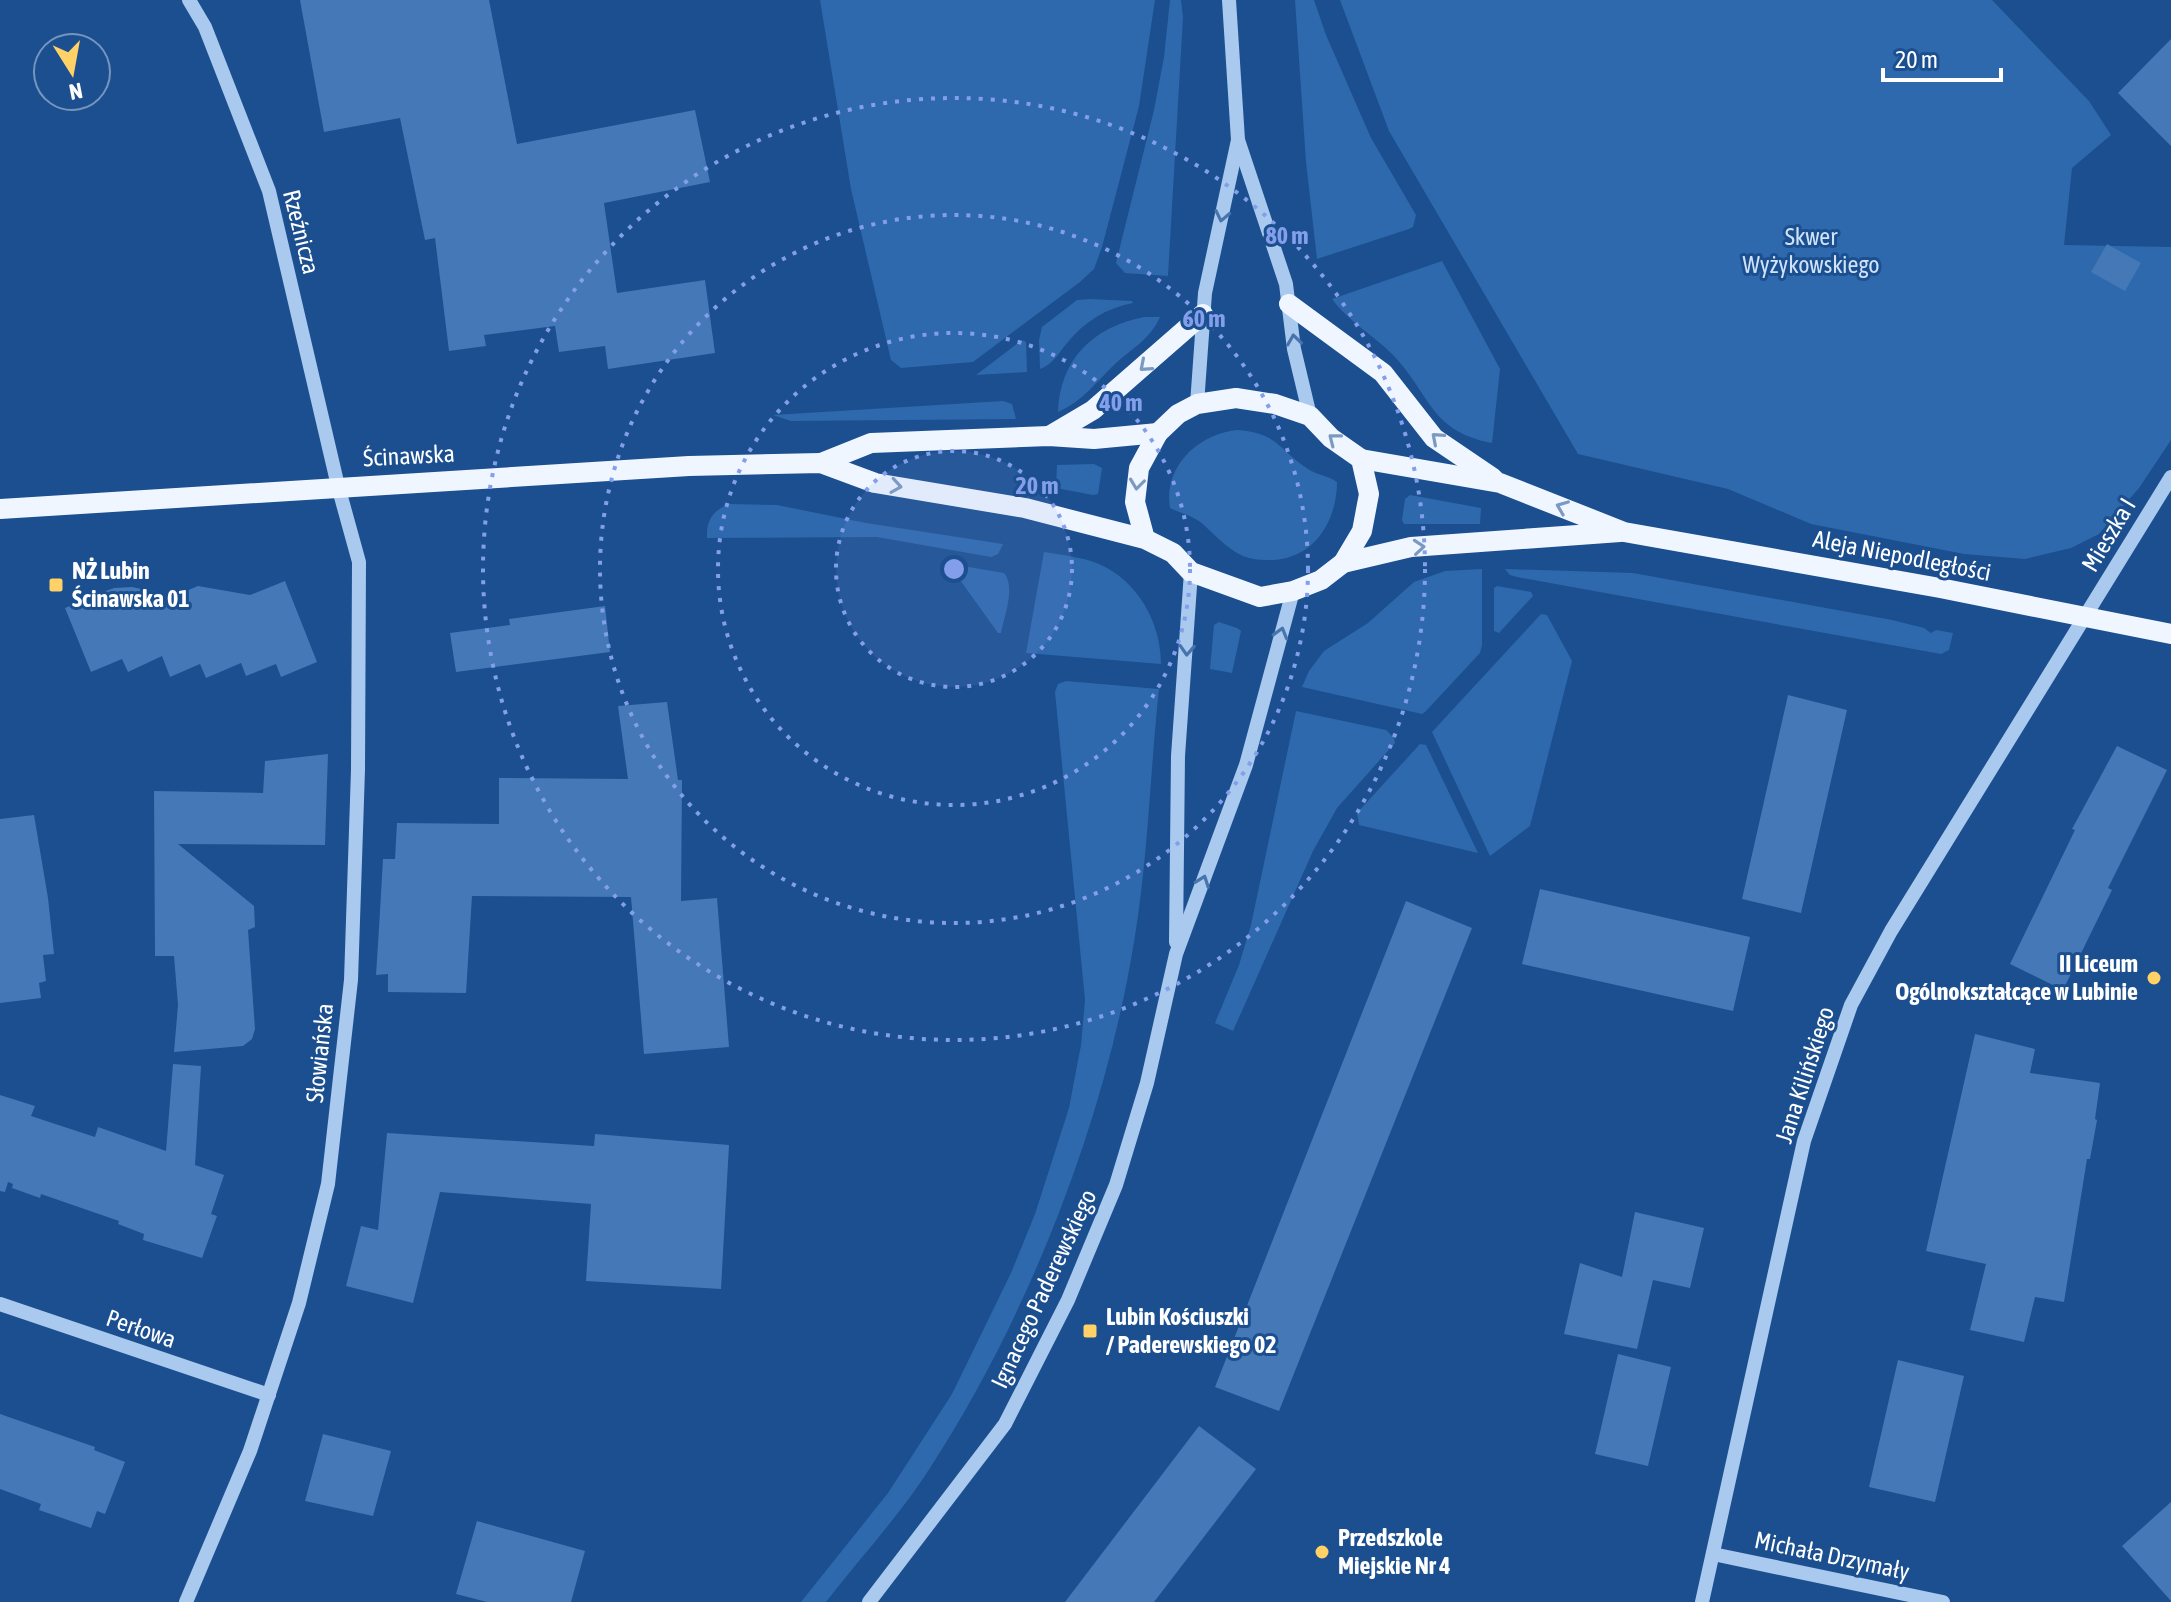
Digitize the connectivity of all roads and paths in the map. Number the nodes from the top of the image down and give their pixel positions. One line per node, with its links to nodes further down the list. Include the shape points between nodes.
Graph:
1 (189, 0): 14 (street, Rzeźnicza, via 205,27 269,191)
2 (1229, 0): 3 (street)
3 (1238, 140): 4 (street); 5 (street, one-way to 5)
4 (1289, 304): 7 (street, one-way to 4); 13 (main road, one-way to 4, via 1434,438 1383,373)
5 (1203, 314): 6 (street); 9 (main road, one-way to 9, via 1093,410)
6 (1197, 404): 7 (main road, via 1236,398); 8 (main road)
7 (1310, 416): 10 (main road, one-way to 7)
8 (1158, 433): 9 (main road, Ścinawska, via 1094,439); 17 (main road, one-way to 17, via 1139,468 1135,502)
9 (1049, 436): 11 (main road, Ścinawska, via 871,443)
10 (1361, 459): 13 (main road, Aleja Niepodległości); 18 (main road, via 1369,494 1362,531)
11 (821, 463): 14 (main road, Ścinawska, via 731,463); 17 (main road, Ścinawska, one-way to 17, via 875,483 1025,508)
12 (2171, 477): 21 (street, Mieszka I)
13 (1500, 483): 16 (main road, Aleja Niepodległości, one-way to 13)
14 (338, 486): 15 (main road, Ścinawska); 25 (street, Słowiańska, via 359,562 351,980 328,1184 299,1303)
15 (0, 509)
16 (1624, 532): 18 (main road, Aleja Niepodległości, one-way to 16, via 1411,547); 21 (main road, Aleja Niepodległości)
17 (1145, 539): 19 (main road, via 1173,553)
18 (1343, 563): 20 (main road, via 1321,580)
19 (1191, 572): 20 (main road, via 1260,597); 23 (street, Ignacego Paderewskiego, one-way to 23, via 1178,756)
20 (1293, 591): 23 (street, Ignacego Paderewskiego, one-way to 20, via 1246,765)
21 (2085, 617): 22 (main road, Aleja Niepodległości); 26 (street, Jana Kilińskiego, via 1851,1005 1804,1141)
22 (2171, 634)
23 (1176, 954): 28 (street, Ignacego Paderewskiego, via 1147,1083 1116,1185 1051,1336 1005,1424)
24 (0, 1304): 25 (street, Perłowa)
25 (269, 1395): 27 (street, Słowiańska)
26 (1713, 1554): 29 (street, Jana Kilińskiego); 30 (street, Michała Drzymały)
27 (186, 1602)
28 (869, 1602)
29 (1702, 1602)
30 (1943, 1602)

